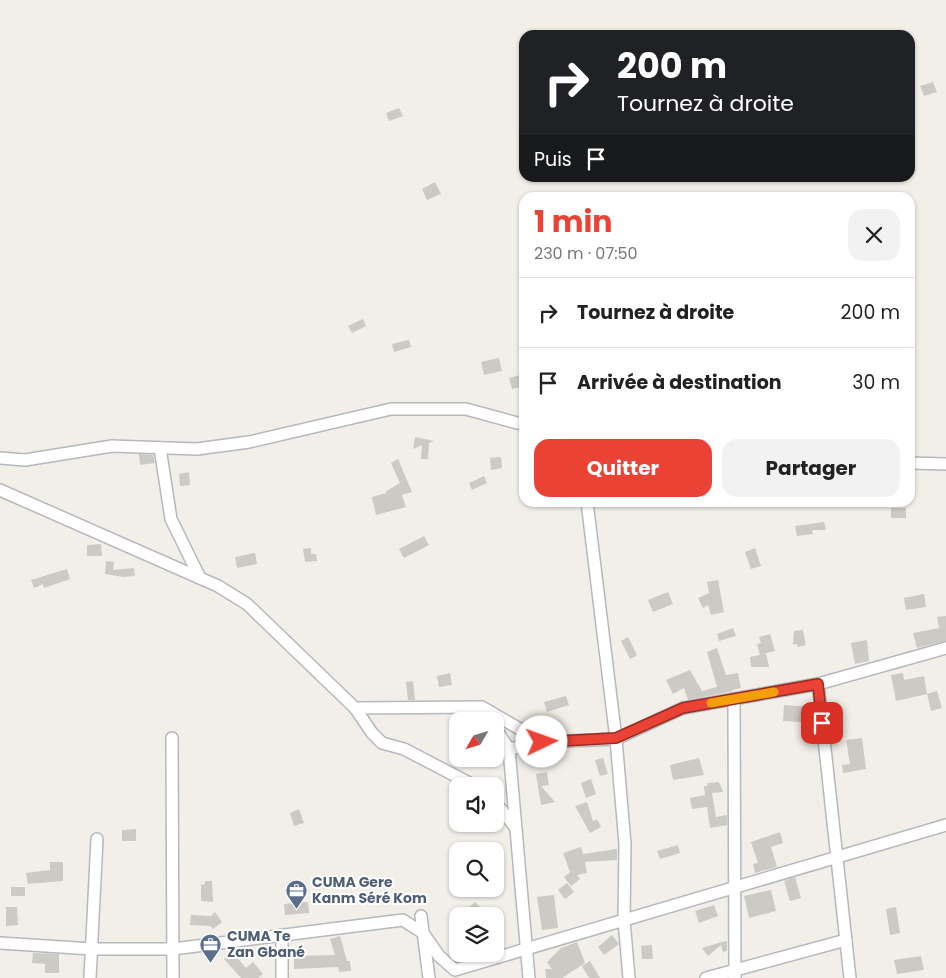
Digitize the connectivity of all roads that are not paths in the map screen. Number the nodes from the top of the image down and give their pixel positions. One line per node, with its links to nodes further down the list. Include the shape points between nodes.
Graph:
1 (519, 423): 2 (street, via 466,409 391,409 249,442 197,449)
2 (160, 448): 3 (street, via 112,446 25,460); 8 (street, via 171,519)
3 (0, 458)
4 (915, 463): 5 (street)
5 (946, 464)
6 (0, 490): 8 (street)
7 (588, 507): 16 (street)
8 (200, 578): 13 (street, via 247,604)
9 (946, 648): 10 (street)
10 (818, 684): 11 (street); 25 (street)
11 (734, 699): 16 (street, via 683,708); 26 (street)
12 (482, 707): 13 (street); 14 (street); 18 (street)
13 (355, 708): 20 (street, via 382,742 404,749)
14 (485, 712)
15 (172, 738): 35 (street)
16 (616, 738): 18 (street); 28 (street, via 625,844)
17 (504, 742): 19 (street)
18 (542, 742): 19 (street)
19 (509, 749): 23 (street)
20 (458, 777)
21 (504, 813): 23 (street)
22 (946, 825): 25 (street)
23 (515, 827): 33 (street)
24 (97, 839): 34 (street)
25 (837, 859): 26 (street); 31 (street)
26 (734, 890): 28 (street); 36 (street)
27 (421, 916): 29 (street)
28 (624, 920): 33 (street); 42 (street)
29 (423, 933): 30 (street, via 403,920); 33 (street, via 439,956 455,970); 40 (street)
30 (282, 936): 35 (street); 39 (street)
31 (846, 940): 36 (street); 44 (street)
32 (0, 943): 34 (street)
33 (528, 948): 41 (street)
34 (92, 949): 35 (street); 37 (street)
35 (173, 949): 38 (street)
36 (734, 975): 43 (street)
37 (90, 978)
38 (173, 978)
39 (282, 978)
40 (429, 978)
41 (530, 978)
42 (629, 978)
43 (706, 978)
44 (850, 978)

